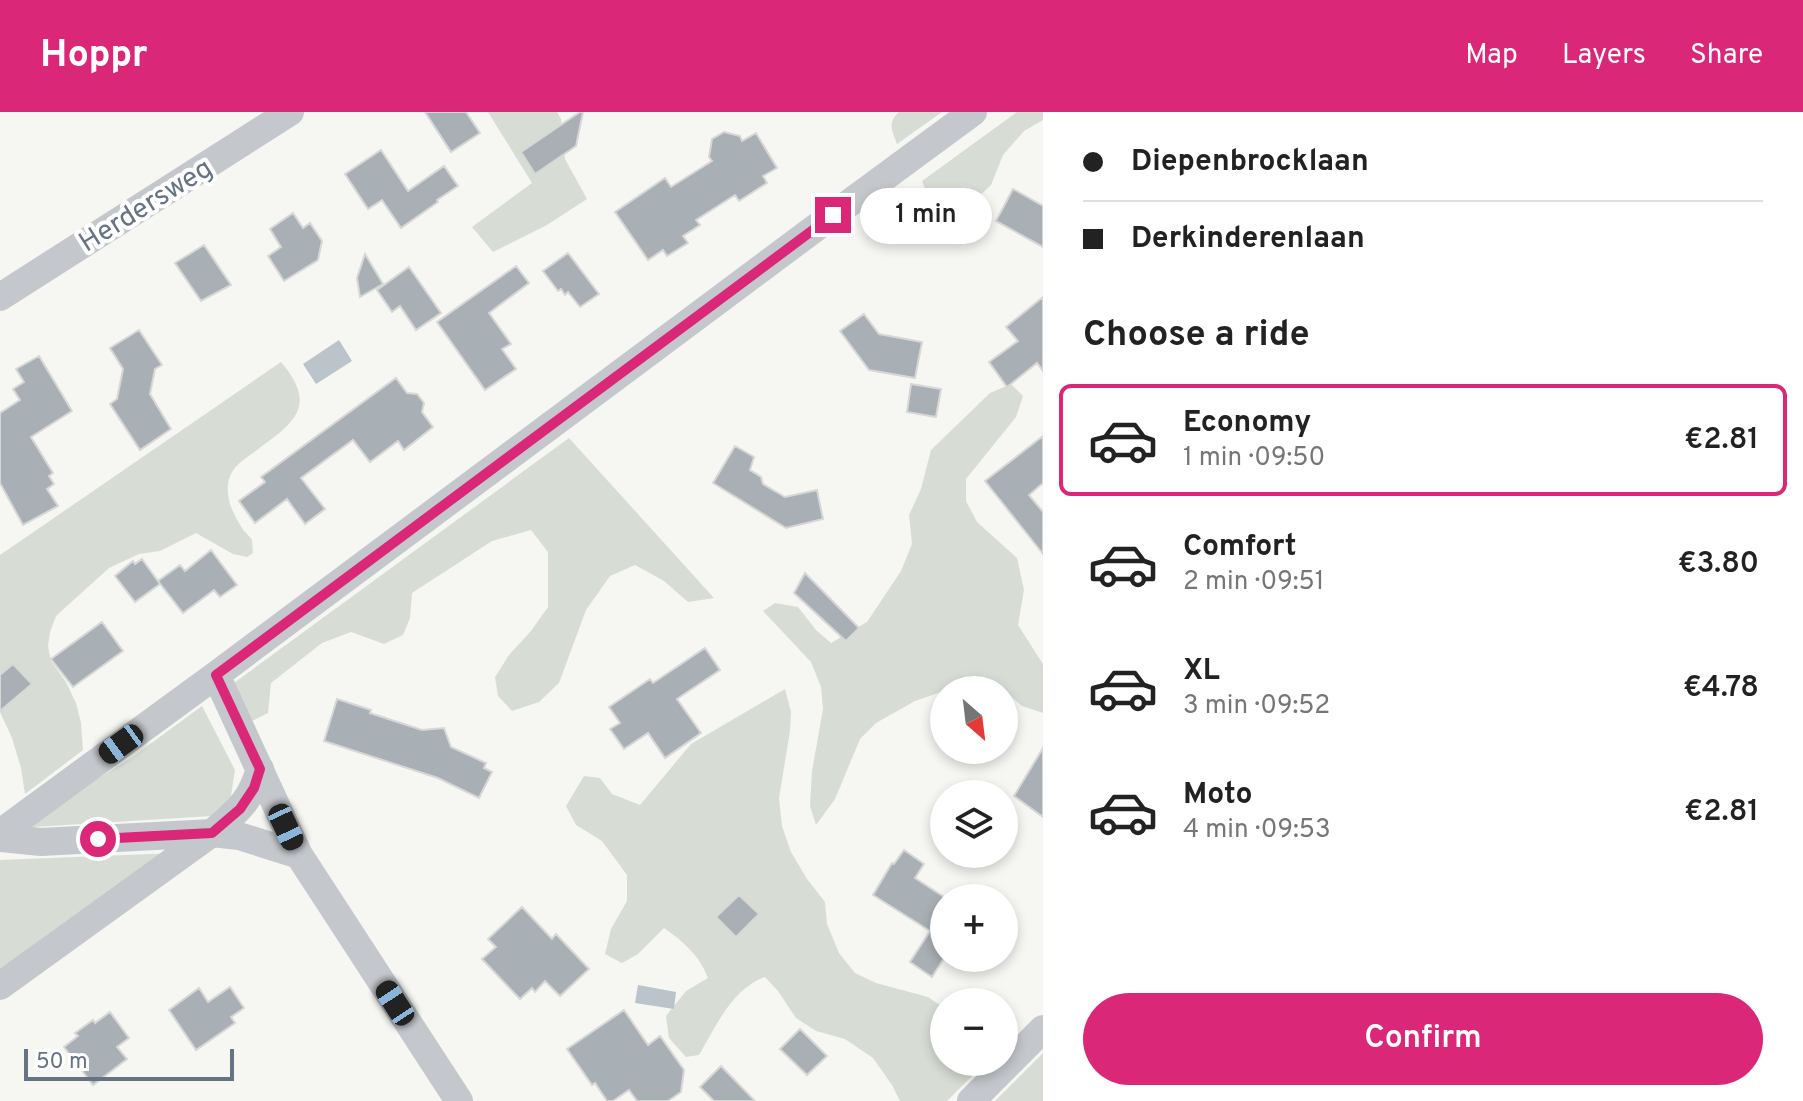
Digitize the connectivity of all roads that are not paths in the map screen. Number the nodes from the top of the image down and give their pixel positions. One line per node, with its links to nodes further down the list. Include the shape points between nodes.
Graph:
1 (290, 112): 3 (street, Herdersweg)
2 (973, 112): 4 (street)
3 (0, 297)
4 (216, 675): 5 (street); 7 (street)
5 (260, 769): 6 (street, via 240,809); 8 (street)
6 (212, 833): 7 (street, via 41,842); 8 (street); 9 (street)
7 (0, 836)
8 (299, 855): 11 (street)
9 (0, 986)
10 (1043, 1029): 12 (street)
11 (459, 1101)
12 (971, 1101)

